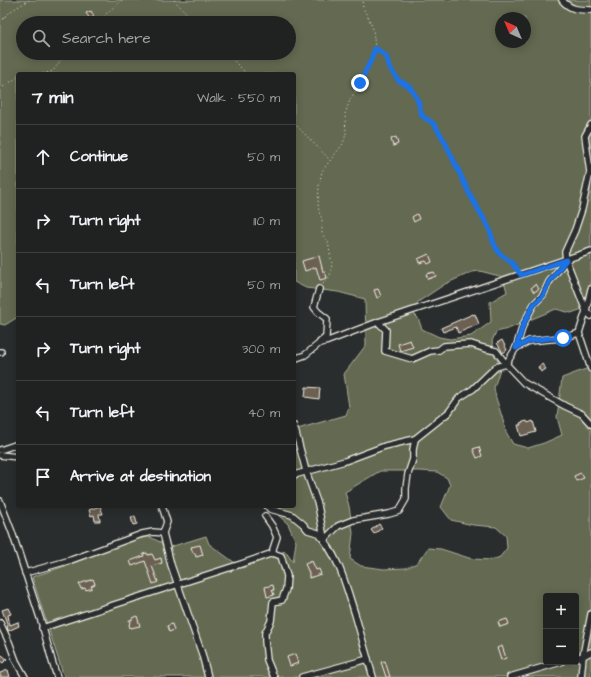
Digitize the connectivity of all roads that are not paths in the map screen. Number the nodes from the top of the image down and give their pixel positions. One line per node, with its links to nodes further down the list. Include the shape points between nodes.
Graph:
1 (562, 0): 2 (street, via 573,9)
2 (591, 10)
3 (591, 125): 4 (street, via 585,136)
4 (590, 173): 6 (street, via 582,209 565,252)
5 (591, 251): 6 (street)
6 (566, 260): 9 (street); 11 (street); 14 (street, via 549,282 543,296 534,304 523,325)
7 (319, 289): 13 (street, via 314,307 327,319 326,337)
8 (591, 289): 9 (street)
9 (586, 311): 10 (street); 12 (street)
10 (591, 316)
11 (378, 322): 13 (street); 17 (street, via 386,330 385,351 412,359 444,346 472,344 496,351)
12 (579, 333): 14 (street, via 563,338 529,341); 16 (street)
13 (320, 343): 15 (street, via 305,355)
14 (516, 348): 17 (street)
15 (296, 358)
16 (590, 362): 18 (street)
17 (506, 364): 19 (street, via 524,383 582,414); 21 (street, via 496,367 473,389 459,398 449,412)
18 (591, 369)
19 (591, 424)
20 (296, 434): 26 (street)
21 (415, 439): 26 (street); 33 (street, via 406,499 399,511 353,520 338,526)
22 (16, 445): 23 (street)
23 (0, 450)
24 (0, 455): 25 (street)
25 (16, 457)
26 (306, 471): 27 (street); 33 (street, via 318,505)
27 (296, 474)
28 (0, 501): 35 (street)
29 (163, 508): 32 (street, via 167,522)
30 (269, 508): 33 (street, via 292,515)
31 (266, 516): 34 (street, via 277,537)
32 (163, 533): 35 (street, via 142,534 71,560); 36 (street, via 170,565)
33 (324, 540): 43 (street, via 340,566)
34 (273, 553): 36 (street); 48 (street, via 280,556 287,576 282,600 273,602 271,621 265,633 267,660)
35 (25, 573): 39 (street)
36 (178, 584): 39 (street); 47 (street)
37 (591, 614): 41 (street)
38 (0, 623): 45 (street)
39 (42, 628): 46 (street)
40 (591, 652): 41 (street)
41 (583, 656): 42 (street); 52 (street)
42 (579, 657)
43 (368, 659): 49 (street); 50 (street)
44 (551, 665): 51 (street)
45 (25, 677)
46 (57, 677)
47 (208, 677)
48 (274, 677)
49 (302, 677)
50 (374, 677)
51 (510, 677)
52 (581, 677)

